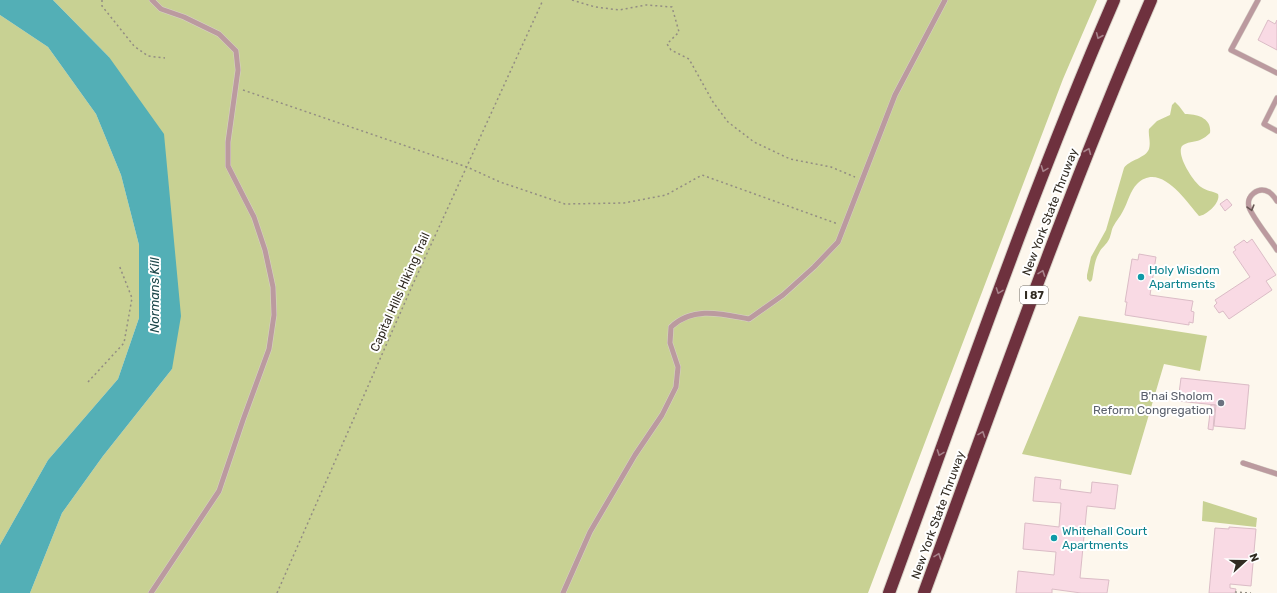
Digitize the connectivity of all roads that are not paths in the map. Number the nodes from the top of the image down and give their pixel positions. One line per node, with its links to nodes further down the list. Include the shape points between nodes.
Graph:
1 (152, 0): 13 (lane, via 161,9 219,34 236,51 238,70 228,142 228,166 254,217 265,250 273,287 274,315 269,349 219,491)
2 (945, 0): 14 (lane, via 895,95 838,242 783,295 748,319 715,312 693,314 678,321 671,328 670,344 678,367 676,387 662,415 635,455 590,532)
3 (1114, 0): 15 (highway, New York State Thruway / I 87, one-way to 15, via 1039,183)
4 (1151, 0): 16 (highway, New York State Thruway / I 87, one-way to 4, via 1068,202)
5 (1258, 0): 6 (lane, via 1231,50)
6 (1277, 73)
7 (1277, 98): 8 (lane, via 1264,124)
8 (1277, 131)
9 (1277, 201): 10 (lane, one-way to 10, via 1270,192 1260,190 1251,196 1248,204)
10 (1277, 250)
11 (1242, 463): 12 (lane)
12 (1277, 474)
13 (151, 593)
14 (563, 593)
15 (889, 593)
16 (924, 593)

